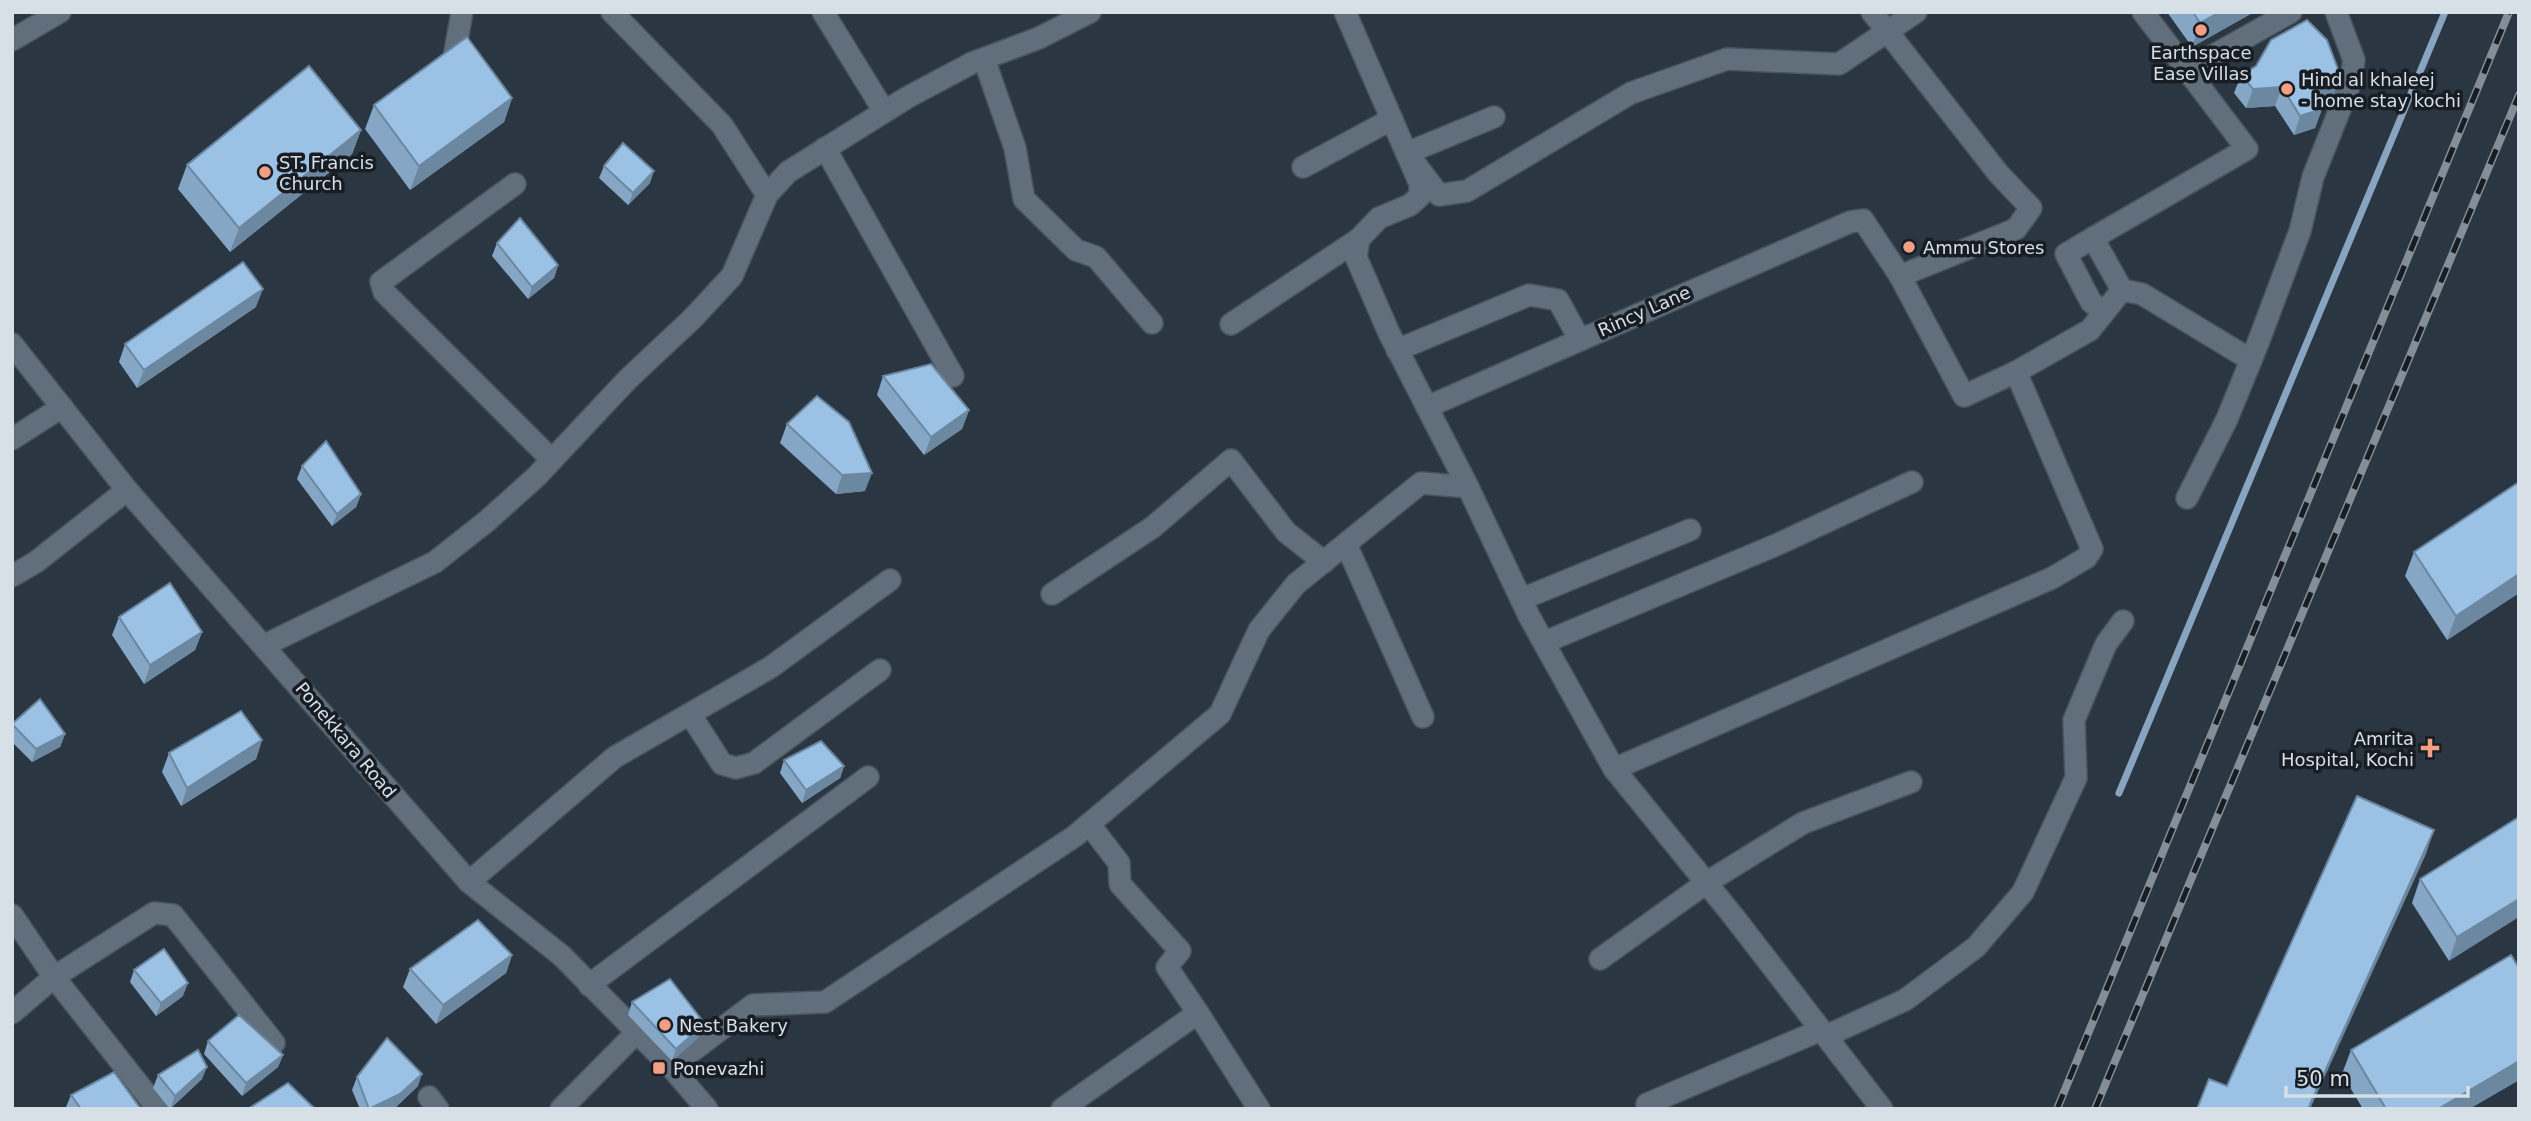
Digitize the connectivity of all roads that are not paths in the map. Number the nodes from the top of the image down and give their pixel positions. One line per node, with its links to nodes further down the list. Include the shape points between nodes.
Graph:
1 (60, 12): 13 (street)
2 (463, 12): 14 (street)
3 (822, 12): 17 (street)
4 (1090, 12): 15 (street)
5 (1345, 12): 19 (street)
6 (1872, 12): 12 (street)
7 (1916, 12): 12 (street)
8 (2143, 12): 16 (street)
9 (2291, 12): 16 (street)
10 (2336, 12): 35 (street, via 2354,60 2350,84)
11 (619, 15): 24 (street, via 722,125)
12 (1886, 32): 21 (street, via 1839,64 1727,59 1631,93 1466,191 1439,195); 27 (street, via 2031,208 2016,229)
13 (12, 40)
14 (455, 52)
15 (984, 59): 17 (street); 30 (street, via 1016,148 1024,199 1076,250 1096,257)
16 (2189, 69): 25 (street, via 2247,149)
17 (884, 111): 20 (street)
18 (1494, 117): 21 (street)
19 (1392, 119): 21 (street); 22 (street)
20 (825, 148): 24 (street, via 788,172); 37 (street)
21 (1406, 153): 26 (street, via 1420,195 1379,218)
22 (1304, 167)
23 (515, 184): 41 (street, via 381,282 384,292)
24 (767, 195): 41 (street, via 732,276)
25 (2093, 238): 28 (street); 29 (street, via 2066,254 2091,302)
26 (1359, 239): 31 (street); 34 (street, via 1356,257)
27 (1900, 276): 32 (street, Rincy Lane, via 1863,220 1850,222); 36 (street, via 1964,396)
28 (2122, 290): 29 (street); 35 (street, via 2142,294)
29 (2104, 312): 36 (street, via 2091,330)
30 (1152, 323)
31 (1231, 324)
32 (1580, 340): 34 (street, via 1558,300 1529,295); 39 (street, Rincy Lane)
33 (12, 344): 38 (street, Ponekkara Road)
34 (1397, 350): 39 (street)
35 (2250, 360): 45 (street, via 2227,419)
36 (2016, 372): 59 (street, via 2092,549 2086,558 2039,583)
37 (953, 376)
38 (62, 407): 40 (street); 44 (street, Ponekkara Road)
39 (1427, 407): 43 (street)
40 (12, 439)
41 (552, 460): 55 (street, via 488,522 435,562)
42 (1912, 482): 54 (street)
43 (1468, 487): 47 (street, via 1421,483); 52 (street)
44 (127, 490): 49 (street); 55 (street, Ponekkara Road)
45 (2187, 498)
46 (1689, 530): 52 (street)
47 (1346, 544): 48 (street); 58 (street)
48 (1324, 562): 51 (street, via 1286,532 1231,460 1153,527); 62 (street, via 1296,583 1259,630 1220,714)
49 (12, 576)
50 (890, 580): 57 (street, via 771,667)
51 (1052, 594)
52 (1522, 599): 54 (street)
53 (2123, 621): 71 (street, via 2106,644 2074,720 2076,778 2023,892 1976,947 1905,1000)
54 (1545, 642): 59 (street)
55 (265, 645): 63 (street, Ponekkara Road)
56 (880, 670): 57 (street, via 754,763 736,768 722,764)
57 (690, 714): 63 (street, via 615,757)
58 (1423, 716)
59 (1615, 769): 64 (street)
60 (868, 777): 68 (street)
61 (1911, 782): 64 (street, via 1803,823)
62 (1088, 824): 70 (street, via 1119,863 1120,884 1181,951 1167,967); 74 (street, via 825,1002 753,1005)
63 (468, 882): 68 (street, Ponekkara Road, via 562,956)
64 (1706, 883): 66 (street); 71 (street)
65 (12, 915): 67 (street)
66 (1600, 959)
67 (54, 977): 69 (street); 73 (street, via 154,912 173,915); 76 (street)
68 (589, 985): 72 (street, Ponekkara Road)
69 (12, 1013)
70 (1198, 1013): 79 (street); 80 (street)
71 (1824, 1033): 75 (street); 81 (street)
72 (635, 1034): 74 (street, Ponekkara Road); 77 (street)
73 (274, 1043)
74 (671, 1067): 78 (street, Ponekkara Road)
75 (1647, 1104)
76 (158, 1109)
77 (561, 1109)
78 (707, 1109)
79 (1062, 1109)
80 (1259, 1109)
81 (1882, 1109)

